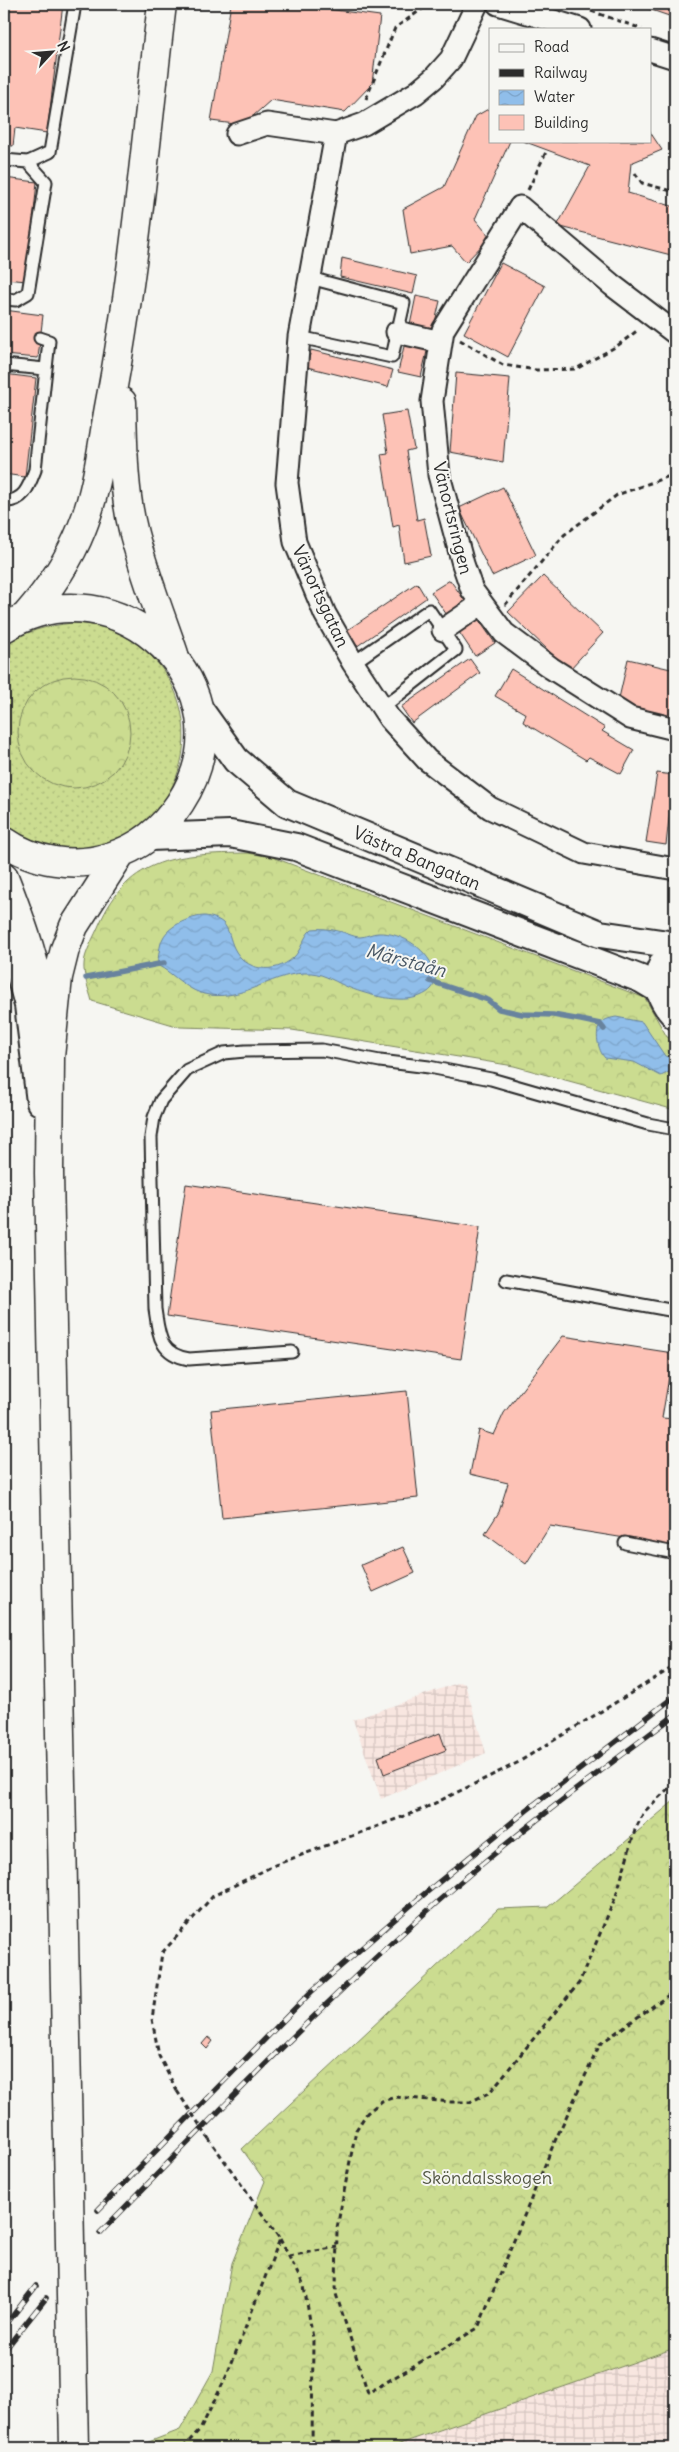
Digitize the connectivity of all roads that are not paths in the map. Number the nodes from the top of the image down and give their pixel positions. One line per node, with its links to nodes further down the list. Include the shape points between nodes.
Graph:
1 (75, 4): 11 (lane, via 50,152)
2 (162, 4): 19 (main road)
3 (477, 4): 9 (street, via 451,59 434,78 389,110)
4 (498, 4): 5 (street)
5 (581, 19)
6 (652, 51): 7 (street)
7 (675, 58)
8 (238, 134): 9 (street, via 267,124)
9 (336, 134): 12 (street, Vänortsgatan)
10 (4, 160): 11 (lane)
11 (28, 162): 13 (lane, via 46,182 28,293 16,300)
12 (310, 278): 14 (lane, via 404,303); 17 (street, Vänortsgatan)
13 (4, 300)
14 (397, 332): 16 (street); 17 (lane, via 392,357)
15 (675, 333): 16 (street, Vänortsringen, via 520,207)
16 (442, 336): 23 (street, Vänortsringen, via 432,401 439,475 472,590)
17 (299, 337): 27 (street, Vänortsgatan, via 287,483 295,542 325,614)
18 (40, 338): 21 (lane, via 49,341)
19 (122, 340): 24 (main road, via 83,527 66,562 41,598); 26 (main road, via 123,458 127,494 134,534)
20 (4, 365): 21 (lane)
21 (45, 369): 22 (lane, via 35,470 28,490 12,501)
22 (4, 501)
23 (487, 612): 25 (street); 30 (street, Vänortsringen, via 511,639 630,718)
24 (15, 622): 26 (main road, via 61,609 107,612 133,622 156,638)
25 (443, 630): 27 (lane, via 429,610); 29 (lane, via 456,650)
26 (175, 658): 28 (main road, via 193,690)
27 (353, 663): 29 (street, Vänortsgatan)
28 (198, 707): 31 (main road, via 201,736 197,765 187,793 171,817); 37 (street, Västra Bangatan, via 236,760 287,803 600,934)
29 (382, 708): 34 (street, Vänortsgatan, via 426,760 490,808 584,853)
30 (675, 729)
31 (150, 837): 33 (main road); 38 (street, Västra Bangatan, via 230,834 296,846 641,979)
32 (4, 841): 33 (main road, via 27,854 64,862 102,859)
33 (120, 853): 40 (main road, via 74,926 65,949 58,977)
34 (675, 870)
35 (4, 877): 40 (main road, via 19,916 42,997)
36 (4, 917): 42 (street, via 28,1004)
37 (675, 946): 38 (street, Västra Bangatan, via 659,972)
38 (658, 989): 39 (street, via 664,1004)
39 (675, 1016)
40 (50, 1057): 42 (main road)
41 (675, 1129): 45 (lane, via 491,1079 322,1050 224,1053 187,1070 161,1100 151,1137 155,1309 159,1334 165,1348 175,1356 189,1359)
42 (49, 1173): 48 (main road)
43 (506, 1280): 44 (lane)
44 (675, 1311)
45 (292, 1352)
46 (625, 1542): 47 (lane)
47 (675, 1553)
48 (74, 2448)

